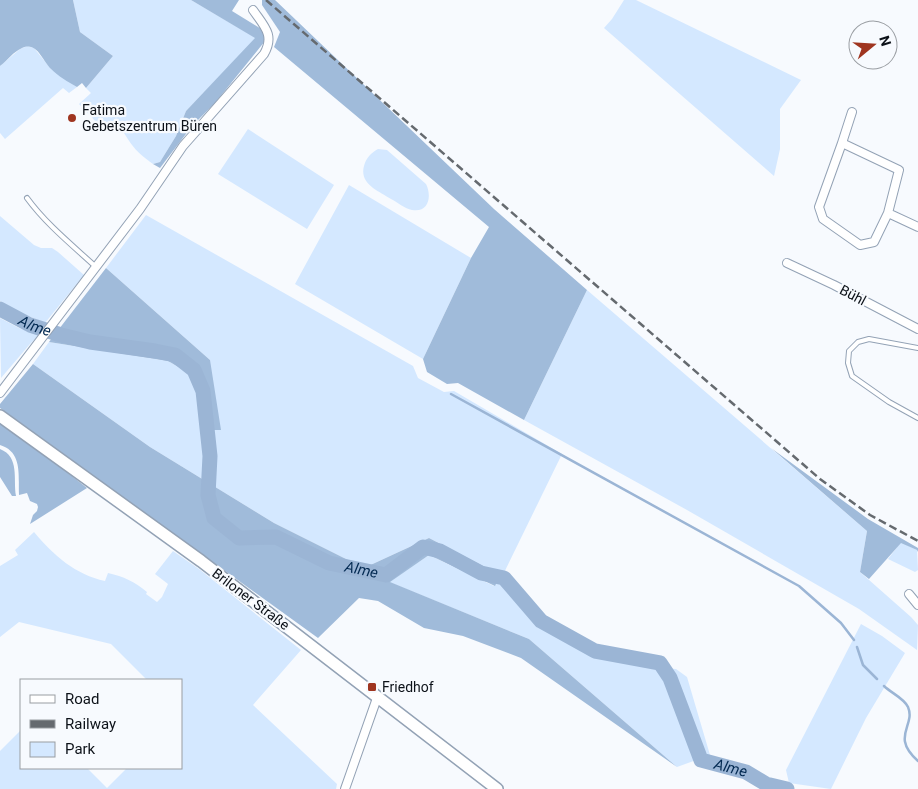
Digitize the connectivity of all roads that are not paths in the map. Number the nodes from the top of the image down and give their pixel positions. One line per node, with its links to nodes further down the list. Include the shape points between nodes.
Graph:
1 (253, 10): 8 (street, via 270,39 264,54 183,146)
2 (852, 112): 3 (street)
3 (842, 143): 5 (street, via 899,170); 5 (street, via 819,207 824,219 860,245 874,242)
4 (27, 198): 8 (lane)
5 (888, 213): 6 (street)
6 (918, 227)
7 (787, 263): 9 (street, Bühl)
8 (96, 267): 11 (street)
9 (918, 329)
10 (918, 348): 13 (lane, via 869,339 858,342 849,351 848,364 852,376)
11 (0, 393)
12 (0, 416): 16 (main road, Briloner Straße, via 201,561)
13 (918, 418)
14 (909, 594): 15 (street)
15 (918, 605)
16 (377, 698): 17 (street); 18 (main road, Briloner Straße)
17 (345, 789)
18 (497, 789)

